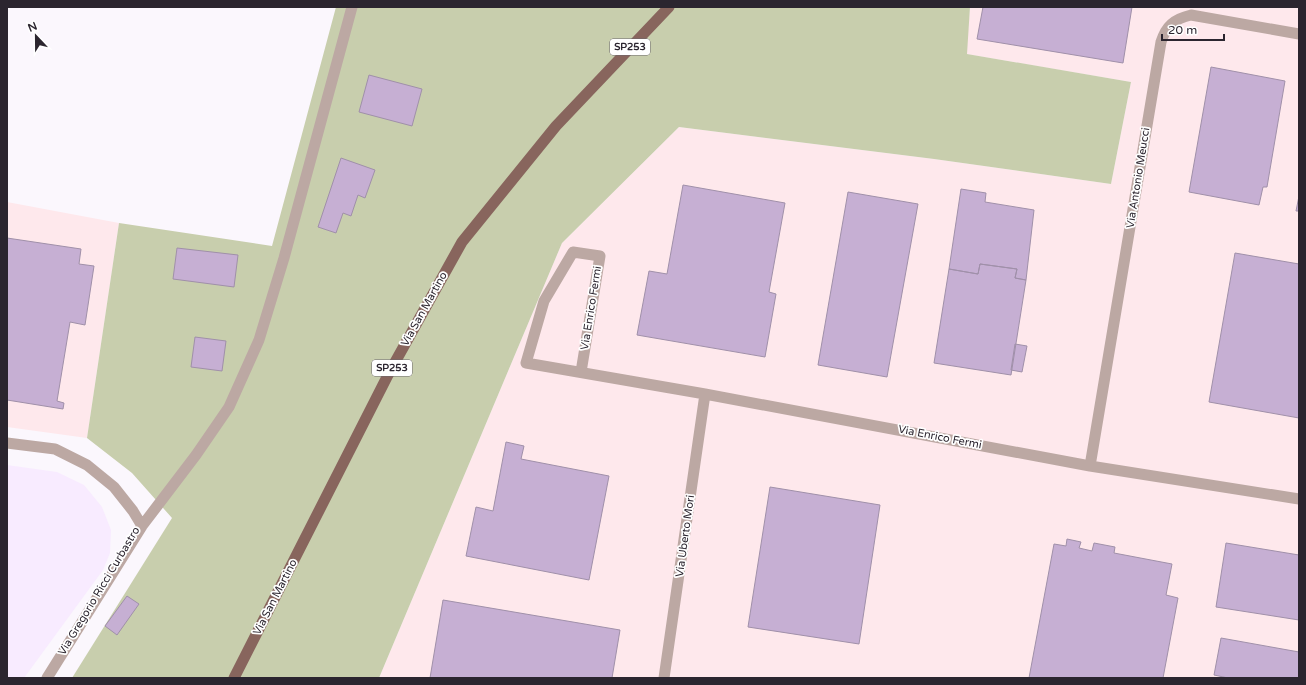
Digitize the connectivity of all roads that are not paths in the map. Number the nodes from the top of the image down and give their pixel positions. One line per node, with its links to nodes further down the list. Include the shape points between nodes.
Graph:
1 (352, 7): 9 (street, via 284,258 259,340 229,407)
2 (669, 7): 11 (main road, Via San Martino / SP253, via 556,126 462,242 389,374)
3 (1299, 34): 7 (street, Via Antonio Meucci, via 1191,15 1180,17 1164,32)
4 (581, 372): 4 (street, Via Enrico Fermi, via 526,362 544,301 573,252 600,256); 5 (street, Via Enrico Fermi)
5 (705, 394): 7 (street, Via Enrico Fermi); 12 (street, Via Uberto Mori)
6 (7, 443): 9 (street, Via Gregorio Ricci Curbastro, via 55,449 87,465 114,487)
7 (1090, 466): 8 (street, Via Enrico Fermi)
8 (1299, 499)
9 (142, 526): 10 (street, Via Gregorio Ricci Curbastro)
10 (47, 677)
11 (234, 678)
12 (664, 678)

